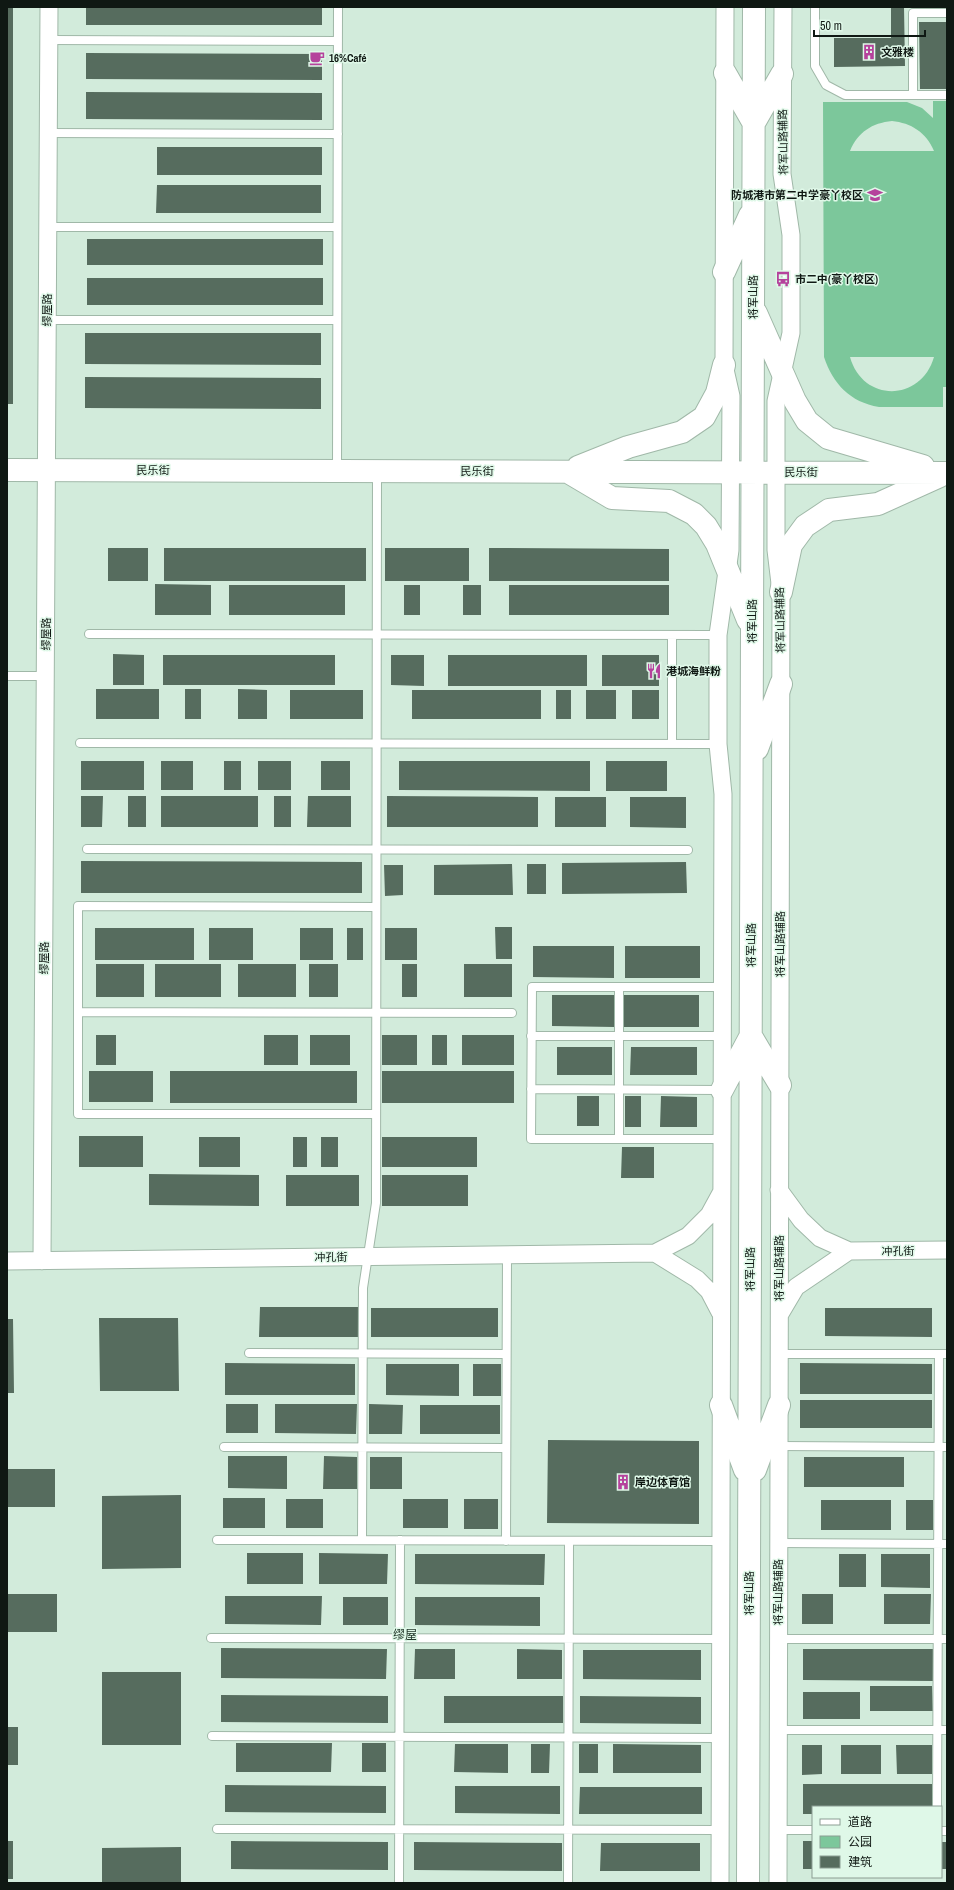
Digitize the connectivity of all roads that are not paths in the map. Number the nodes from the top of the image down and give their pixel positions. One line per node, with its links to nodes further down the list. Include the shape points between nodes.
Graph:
1 (49, 7): 8 (street, 缪屋路)
2 (338, 7): 9 (lane)
3 (725, 7): 10 (street)
4 (754, 7): 14 (street, 将军山路)
5 (783, 7): 11 (street, 将军山路辅路)
6 (815, 7): 13 (lane, via 815,66 826,85 845,95)
7 (947, 13): 13 (lane, via 913,13)
8 (49, 40): 9 (lane); 15 (street, 缪屋路)
9 (338, 41): 16 (lane)
10 (725, 73): 14 (street); 20 (street)
11 (782, 74): 14 (street); 25 (street, 将军山路辅路, via 782,174 791,235 791,333)
12 (947, 94): 13 (lane)
13 (913, 95)
14 (754, 124): 17 (street, 将军山路)
15 (48, 134): 16 (lane); 18 (street, 缪屋路)
16 (338, 134): 19 (lane)
17 (753, 209): 20 (street); 21 (street, 将军山路)
18 (48, 227): 19 (lane); 22 (street, 缪屋路)
19 (337, 227): 23 (lane)
20 (724, 272): 24 (street)
21 (753, 305): 25 (street); 32 (street, 将军山路)
22 (47, 320): 23 (lane); 27 (street, 缪屋路)
23 (337, 320): 28 (lane)
24 (724, 365): 30 (street, via 717,393 704,417 682,432 628,447); 31 (street, via 730,396)
25 (782, 372): 33 (street, 将军山路辅路, via 776,401); 34 (street, via 807,421 828,438)
26 (7, 470): 27 (street, 民乐街)
27 (46, 470): 28 (street, 民乐街); 43 (street, 缪屋路)
28 (337, 471): 29 (street, 民乐街)
29 (376, 471): 30 (street, 民乐街); 39 (lane)
30 (568, 472): 31 (street, 民乐街); 35 (street, via 612,498 669,501 694,514 706,526)
31 (730, 472): 32 (street, 民乐街); 35 (street, via 730,550)
32 (753, 472): 33 (street, 民乐街); 37 (street, 将军山路)
33 (776, 472): 34 (street, 民乐街); 36 (street, 将军山路辅路, via 776,550)
34 (947, 473): 36 (street, via 878,504 829,510 805,526 791,545)
35 (727, 570): 37 (street); 41 (street)
36 (781, 592): 44 (street, 将军山路辅路)
37 (752, 630): 49 (street, 将军山路)
38 (89, 634): 39 (lane)
39 (376, 635): 40 (lane); 46 (lane)
40 (672, 635): 41 (lane); 47 (lane)
41 (718, 635): 48 (street)
42 (7, 676): 43 (lane)
43 (45, 676): 78 (street, 缪屋路)
44 (781, 684): 49 (street); 63 (street, 将军山路辅路)
45 (80, 744): 46 (lane)
46 (376, 744): 47 (lane); 51 (lane)
47 (672, 744): 48 (lane)
48 (718, 744): 55 (street, via 723,794)
49 (752, 766): 62 (street, 将军山路)
50 (87, 849): 51 (lane)
51 (376, 849): 52 (lane); 53 (lane)
52 (688, 850)
53 (376, 907): 56 (lane, via 78,906); 57 (lane)
54 (619, 987): 55 (lane); 59 (lane, via 532,987); 60 (lane)
55 (722, 987): 61 (street)
56 (78, 1012): 57 (lane); 67 (lane, via 78,1114)
57 (376, 1013): 58 (lane); 67 (lane)
58 (512, 1013)
59 (531, 1036): 60 (lane); 64 (lane)
60 (619, 1036): 61 (lane); 65 (lane)
61 (722, 1036): 66 (street)
62 (751, 1036): 63 (street); 66 (street); 93 (street, 将军山路)
63 (780, 1085): 71 (street, 将军山路辅路)
64 (531, 1089): 65 (lane); 68 (lane, via 531,1138)
65 (619, 1090): 66 (lane); 68 (lane)
66 (722, 1090): 69 (street)
67 (376, 1114): 76 (lane, via 376,1203)
68 (619, 1139): 69 (lane)
69 (722, 1139): 70 (street)
70 (722, 1190): 74 (street, 冲孔街, via 709,1215 688,1236); 79 (street)
71 (779, 1190): 73 (street, 冲孔街, via 801,1220 820,1238); 80 (street, 将军山路辅路)
72 (947, 1250): 73 (street, 冲孔街)
73 (849, 1251): 80 (street, via 796,1287)
74 (655, 1253): 75 (street, 冲孔街); 79 (street, via 697,1279 709,1291)
75 (507, 1255): 76 (street, 冲孔街); 83 (lane)
76 (368, 1257): 78 (street, 冲孔街); 82 (lane, via 363,1288)
77 (7, 1261): 78 (street, 冲孔街)
78 (42, 1261)
79 (721, 1314): 86 (street)
80 (779, 1315): 84 (street, 将军山路辅路)
81 (249, 1353): 82 (lane)
82 (363, 1354): 83 (lane); 91 (lane)
83 (506, 1354): 92 (lane)
84 (779, 1354): 85 (lane); 87 (street, 将军山路辅路)
85 (943, 1354): 90 (lane)
86 (721, 1405): 93 (street); 99 (street)
87 (779, 1405): 88 (street, 将军山路辅路); 93 (street)
88 (779, 1446): 90 (lane); 100 (street, 将军山路辅路)
89 (224, 1447): 91 (lane)
90 (943, 1447): 101 (lane)
91 (362, 1448): 92 (lane); 95 (lane)
92 (506, 1448): 97 (lane)
93 (750, 1485): 127 (street, 将军山路)
94 (217, 1540): 95 (lane)
95 (362, 1540): 96 (lane)
96 (400, 1540): 97 (lane); 104 (lane)
97 (506, 1541): 98 (lane)
98 (569, 1541): 99 (lane); 105 (lane)
99 (721, 1541): 106 (street)
100 (778, 1543): 101 (lane); 107 (street, 将军山路辅路)
101 (938, 1544): 102 (lane); 108 (lane)
102 (947, 1544)
103 (211, 1638): 104 (lane)
104 (400, 1638): 105 (lane); 114 (lane)
105 (569, 1639): 106 (lane); 115 (lane)
106 (721, 1639): 116 (street)
107 (778, 1639): 108 (lane); 110 (street, 将军山路辅路)
108 (938, 1639): 109 (lane); 111 (lane)
109 (947, 1640)
110 (778, 1730): 111 (lane); 122 (street, 将军山路辅路)
111 (937, 1730): 112 (lane); 117 (lane)
112 (947, 1730)
113 (212, 1736): 114 (lane)
114 (400, 1737): 115 (lane); 119 (lane)
115 (569, 1737): 116 (lane); 120 (lane)
116 (720, 1738): 121 (street)
117 (937, 1806)
118 (217, 1829): 119 (lane)
119 (399, 1829): 120 (lane); 124 (lane)
120 (568, 1830): 121 (lane); 125 (lane)
121 (720, 1830): 126 (street)
122 (778, 1830): 123 (lane); 128 (street, 将军山路辅路)
123 (812, 1830)
124 (399, 1883)
125 (568, 1883)
126 (720, 1883)
127 (748, 1883)
128 (778, 1883)

